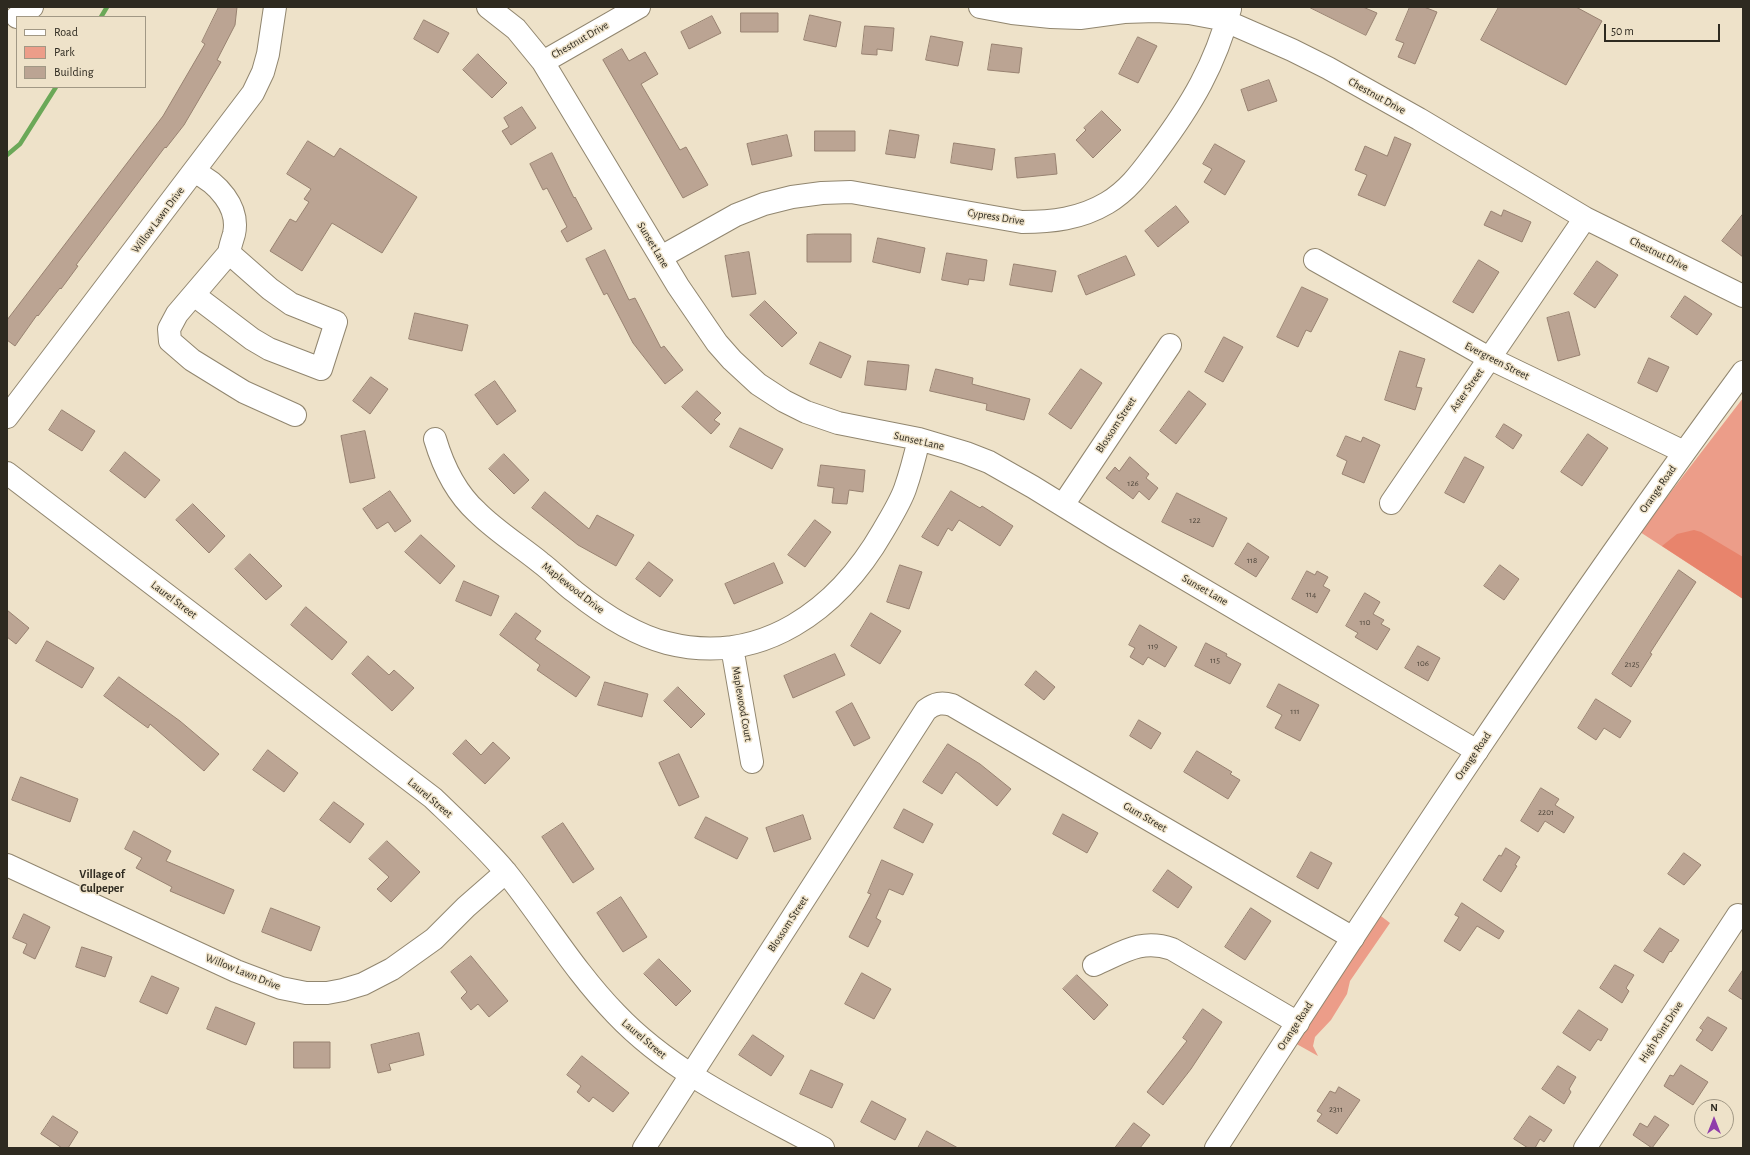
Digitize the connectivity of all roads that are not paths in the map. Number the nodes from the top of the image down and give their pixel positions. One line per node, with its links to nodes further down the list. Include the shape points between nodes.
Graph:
1 (275, 7): 11 (street, Willow Lawn Drive, via 268,54 253,93)
2 (488, 7): 10 (street, Sunset Lane, via 516,29)
3 (639, 7): 10 (street, Chestnut Drive)
4 (980, 7): 6 (street, Chestnut Drive, via 1012,13 1080,18 1156,11)
5 (32, 8): 7 (street)
6 (1229, 14): 12 (street, Chestnut Drive, via 1426,123); 14 (street, Cypress Drive, via 1211,64 1179,122 1144,171 1126,190 1092,211 1049,222 1022,222 852,192 822,193 792,197 736,215)
7 (19, 16)
8 (16, 18): 9 (street)
9 (7, 24)
10 (543, 62): 14 (street, Sunset Lane)
11 (194, 172): 13 (street, via 213,183 231,208 234,234); 22 (street, Willow Lawn Drive)
12 (1585, 218): 17 (street, Chestnut Drive); 19 (street, Aster Street)
13 (229, 252): 16 (street); 16 (street, via 270,289 291,304 336,322 320,369 269,349)
14 (661, 257): 24 (street, Sunset Lane, via 717,343 758,384 789,404 838,423)
15 (1315, 260): 19 (street, Evergreen Street)
16 (194, 295): 21 (street, via 177,314 169,329 170,341 192,360 244,392)
17 (1743, 296)
18 (1170, 345): 28 (street, Blossom Street)
19 (1489, 358): 25 (street, Evergreen Street); 27 (street, Aster Street)
20 (1743, 372): 25 (street, Orange Road)
21 (295, 415)
22 (7, 417)
23 (435, 439): 29 (street, Maplewood Drive, via 448,474 477,513 606,614 666,643 709,648)
24 (919, 439): 28 (street, Sunset Lane, via 989,462); 29 (street, Maplewood Drive, via 905,490 871,552 854,575 830,599 788,629 762,641)
25 (1684, 452): 31 (street, Orange Road)
26 (7, 473): 34 (street, Laurel Street, via 433,798)
27 (1390, 503)
28 (1063, 505): 31 (street, Sunset Lane)
29 (732, 647): 32 (street, Maplewood Court)
30 (935, 704): 36 (street, Gum Street, via 952,705); 39 (street, Blossom Street, via 926,710)
31 (1477, 751): 36 (street, Orange Road)
32 (752, 762)
33 (7, 864): 34 (street, Willow Lawn Drive, via 236,971 281,988 306,993 343,990 364,984 392,969 434,939)
34 (506, 872): 39 (street, Laurel Street, via 590,986 616,1015 638,1036)
35 (1738, 915): 43 (street, High Point Drive)
36 (1353, 938): 38 (street, Orange Road)
37 (1094, 965): 38 (street, via 1137,946 1160,944)
38 (1298, 1023): 42 (street, Orange Road)
39 (691, 1075): 40 (street, Blossom Street); 41 (street, Laurel Street)
40 (644, 1148)
41 (823, 1148)
42 (1216, 1148)
43 (1585, 1148)

